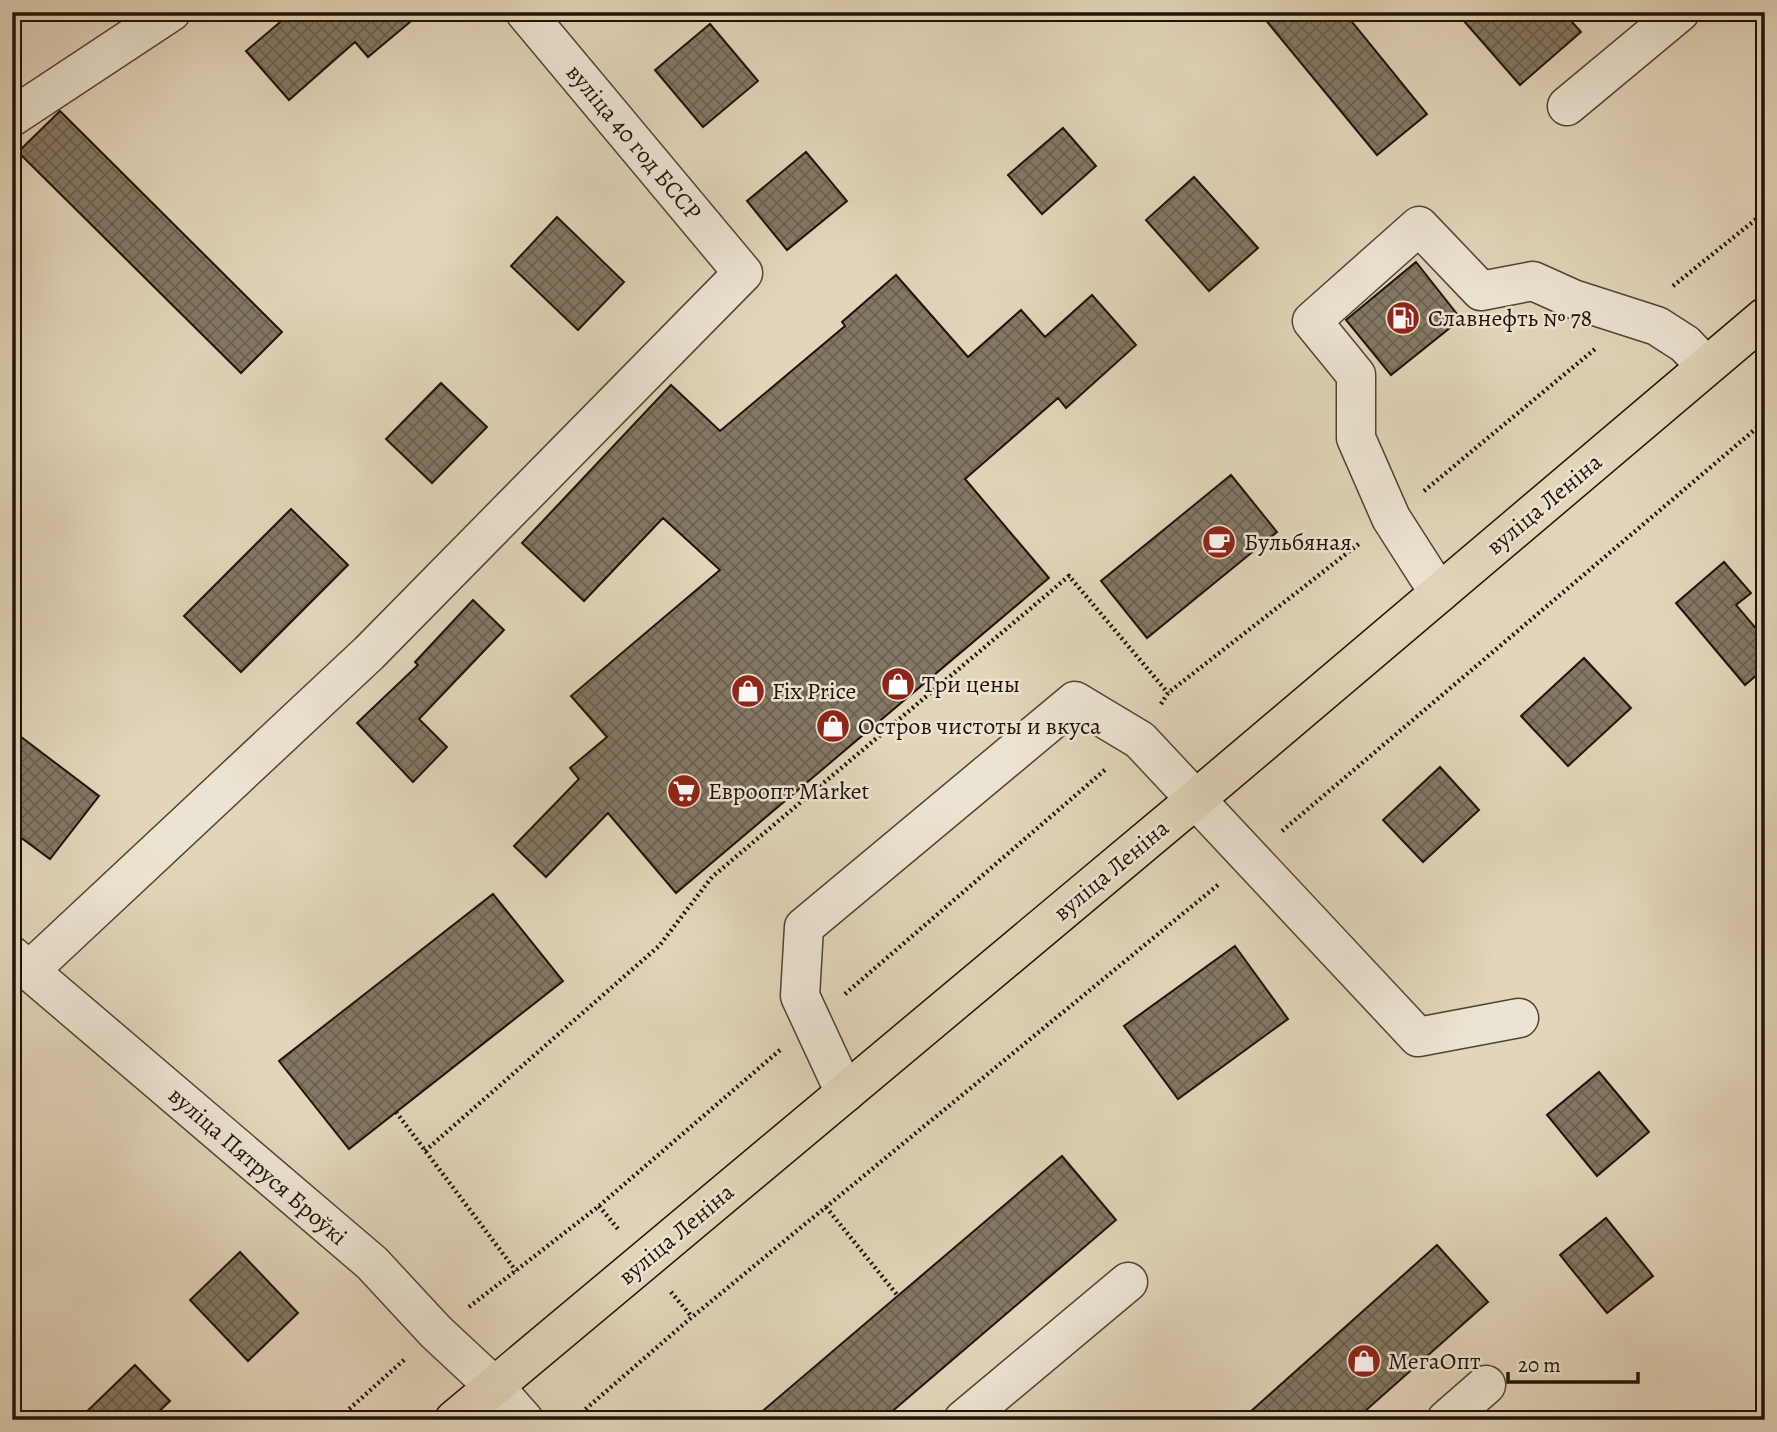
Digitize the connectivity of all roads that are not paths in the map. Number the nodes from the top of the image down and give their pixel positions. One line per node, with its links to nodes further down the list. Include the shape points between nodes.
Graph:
1 (171, 12): 5 (street)
2 (525, 12): 10 (street, вуліца 40 год БССР, via 743,273 369,653)
3 (1680, 12): 4 (street)
4 (1567, 106)
5 (12, 117)
6 (1765, 317): 7 (main road, вуліца Леніна)
7 (1706, 366): 8 (main road, вуліца Леніна); 8 (street, via 1685,344 1657,326 1533,281 1481,291 1419,226 1312,321 1356,375 1356,438 1391,518)
8 (1439, 593): 9 (main road, вуліца Леніна)
9 (1196, 799): 11 (street, via 1418,1037); 12 (main road, вуліца Леніна); 12 (street, via 1140,740 1075,701 804,927 800,996)
10 (21, 963): 15 (street, вуліца Пятруся Броўкі, via 372,1263)
11 (1519, 1018)
12 (845, 1093): 15 (main road, вуліца Леніна)
13 (1128, 1282): 18 (street)
14 (1486, 1385): 19 (street)
15 (495, 1387): 16 (main road, вуліца Леніна); 17 (street, вуліца Пятруся Броўкі)
16 (454, 1420)
17 (524, 1420)
18 (963, 1420)
19 (1446, 1420)

